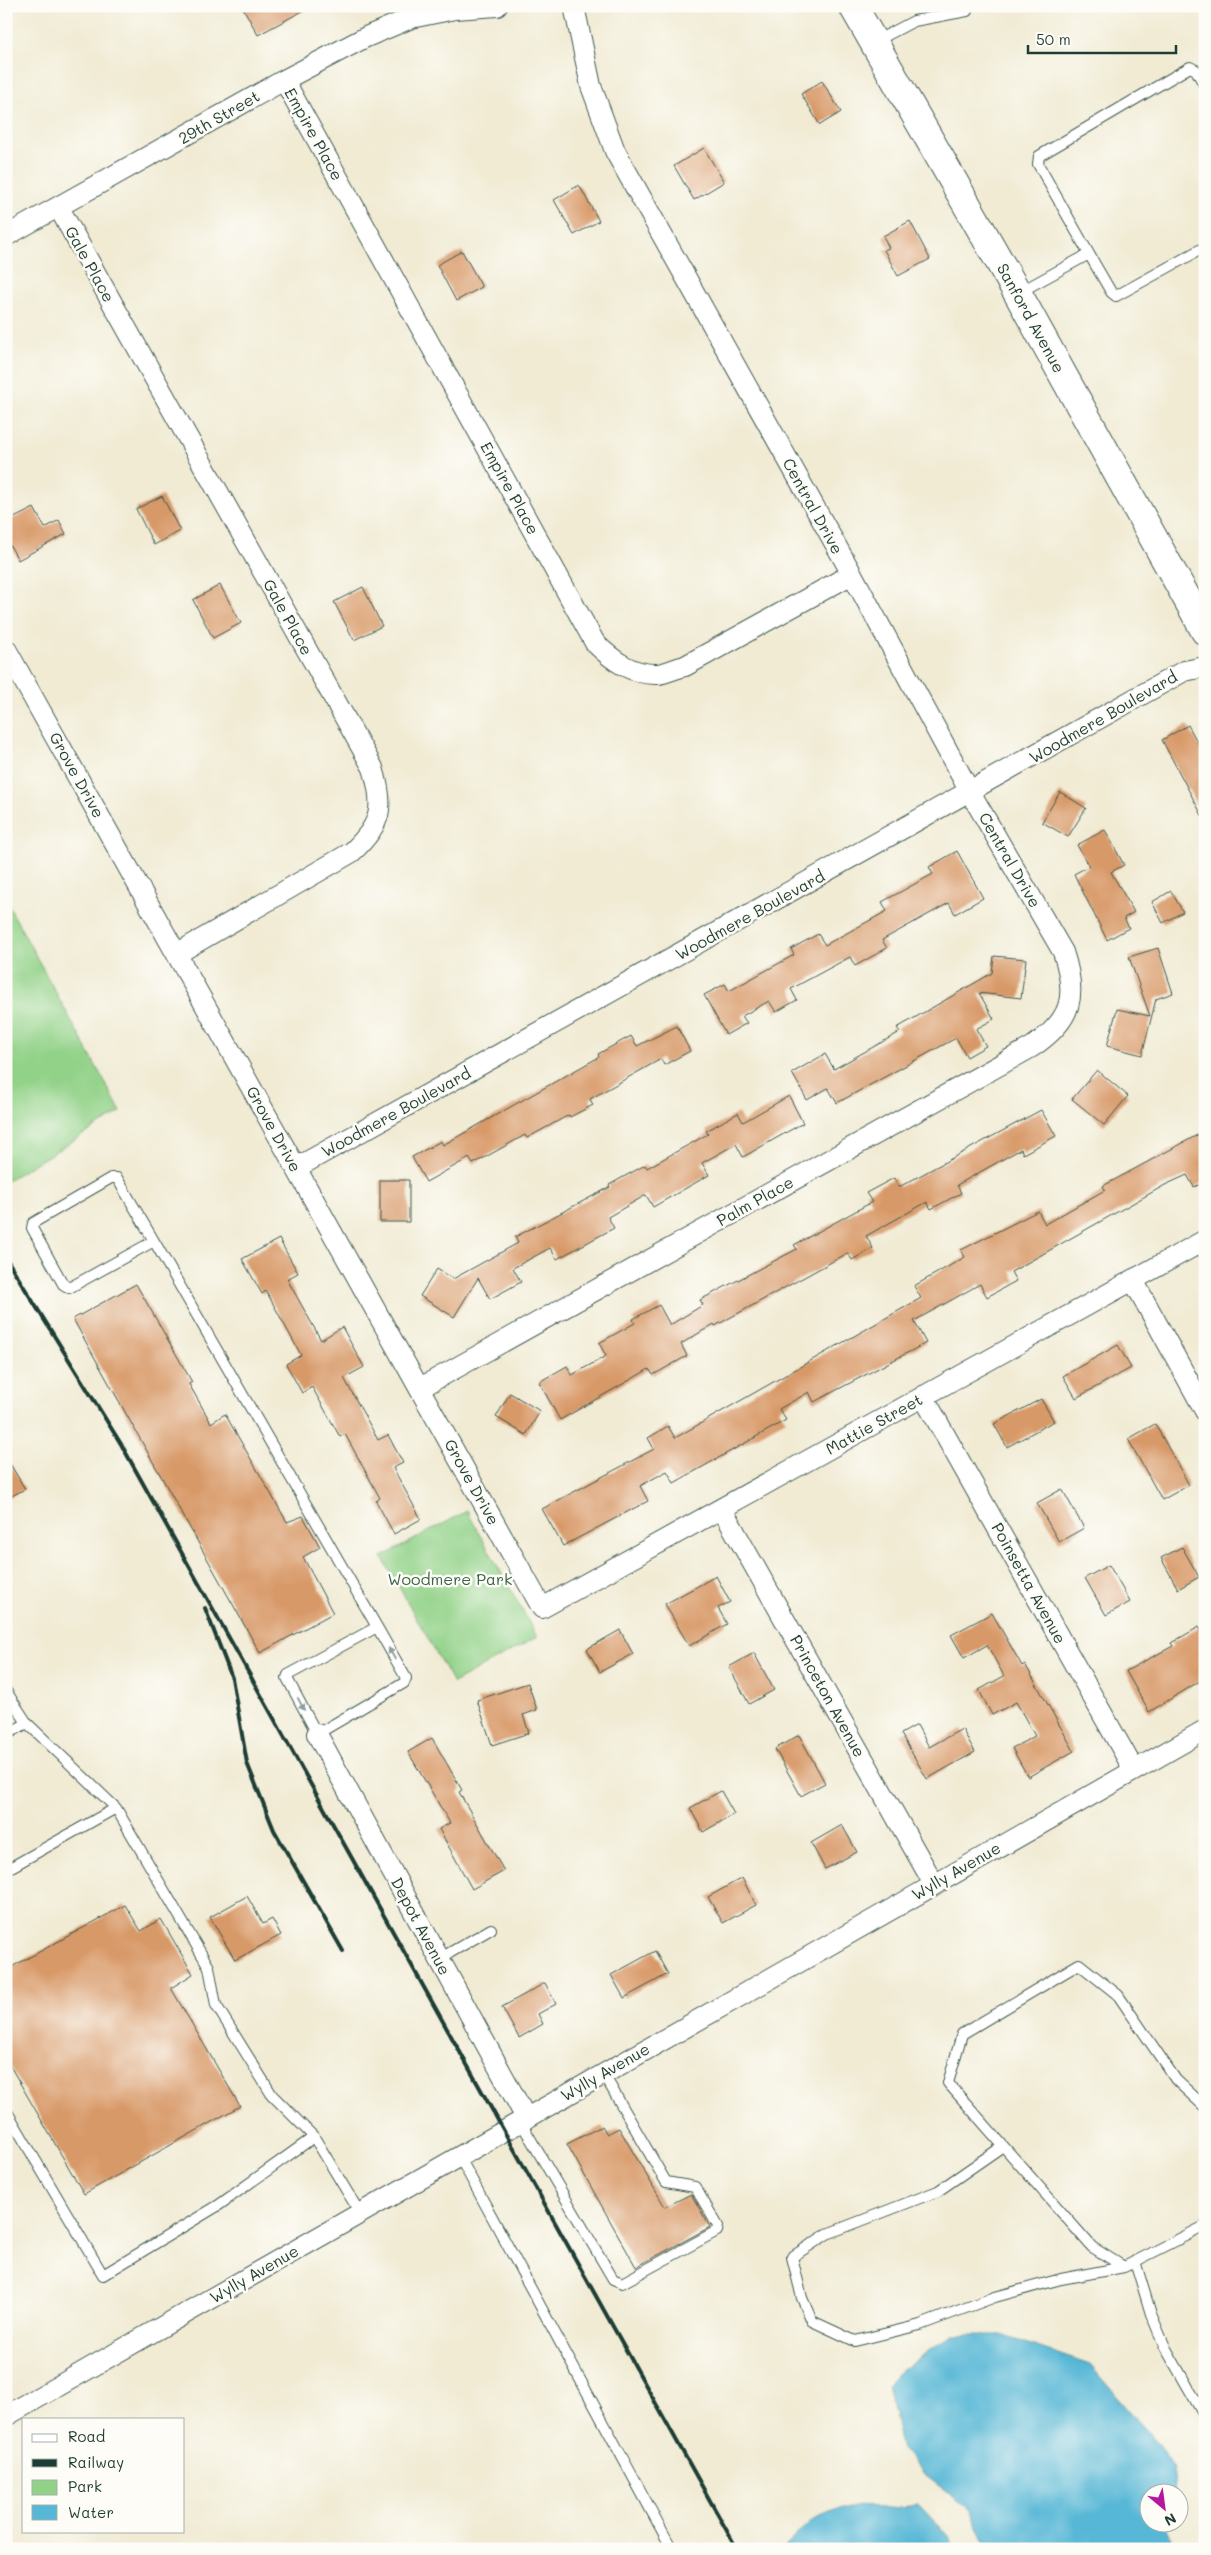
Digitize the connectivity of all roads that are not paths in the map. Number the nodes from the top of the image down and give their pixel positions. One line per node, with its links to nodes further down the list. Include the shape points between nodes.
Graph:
1 (497, 6): 6 (street, 29th Street, via 455,9 411,18 366,37)
2 (574, 6): 13 (street, Central Drive, via 590,86 615,151)
3 (853, 6): 5 (main road, Sanford Avenue)
4 (967, 10): 5 (lane, via 914,20)
5 (874, 42): 12 (main road, Sanford Avenue)
6 (284, 80): 8 (street, 29th Street); 13 (street, Empire Place, via 595,643 612,660 633,670 658,674 685,666)
7 (1205, 86): 11 (lane, via 1196,70 1190,67 1039,156 1038,164)
8 (59, 208): 9 (street, 29th Street); 18 (street, Gale Place, via 373,768 380,791 380,811 369,836 352,852)
9 (6, 236)
10 (1205, 246): 11 (lane, via 1116,296)
11 (1089, 254): 12 (lane)
12 (1018, 294): 14 (main road, Sanford Avenue)
13 (852, 574): 17 (street, Central Drive)
14 (1205, 631)
15 (6, 649): 18 (street, Grove Drive)
16 (1205, 667): 17 (street, Woodmere Boulevard, via 1184,671)
17 (970, 792): 19 (street, Central Drive, via 1063,952 1071,975); 20 (street, Woodmere Boulevard)
18 (178, 953): 20 (street, Grove Drive)
19 (1072, 996): 24 (street, Palm Place, via 1065,1017 1050,1035 1032,1047)
20 (296, 1168): 24 (street, Grove Drive)
21 (1205, 1240): 23 (street, Mattie Street)
22 (154, 1241): 22 (lane, via 117,1178 111,1178 33,1222 32,1228 63,1284 69,1288); 29 (lane)
23 (1133, 1280): 25 (street, Mattie Street); 26 (street)
24 (420, 1388): 28 (street, Grove Drive)
25 (923, 1396): 27 (street, Mattie Street); 35 (street, Poinsetta Avenue)
26 (1205, 1411)
27 (722, 1509): 28 (street, Mattie Street); 38 (street, Princeton Avenue)
28 (542, 1608)
29 (376, 1626): 33 (lane, one-way to 29, via 404,1683 406,1678); 33 (lane, one-way to 33, via 288,1675)
30 (6, 1691): 31 (lane)
31 (27, 1723): 34 (lane); 36 (lane)
32 (1205, 1730): 35 (street, Wylly Avenue)
33 (317, 1734): 40 (street, Depot Avenue)
34 (6, 1735)
35 (1134, 1770): 38 (street, Wylly Avenue)
36 (116, 1808): 37 (lane); 45 (lane, via 209,1967 216,2005 272,2095)
37 (6, 1870)
38 (934, 1884): 41 (street, Wylly Avenue)
39 (491, 1929): 40 (lane)
40 (439, 1959): 44 (street, Depot Avenue)
41 (603, 2074): 44 (street, Wylly Avenue); 44 (lane, via 666,2182 695,2188 718,2226 717,2231 622,2283 612,2279)
42 (1205, 2107): 46 (lane, via 1176,2080 1118,1995 1078,1964 962,2034 948,2083)
43 (6, 2110): 45 (lane, via 103,2275 219,2205)
44 (523, 2119): 47 (street, Wylly Avenue)
45 (314, 2136): 48 (lane)
46 (1003, 2146): 51 (lane, via 1092,2247); 51 (lane, via 938,2191 827,2234 792,2257 802,2298 812,2321 855,2341 920,2324 1052,2281)
47 (459, 2156): 48 (street, Wylly Avenue); 54 (lane)
48 (360, 2213): 52 (street, Wylly Avenue)
49 (1205, 2226): 50 (lane)
50 (1135, 2261): 51 (lane); 53 (lane, via 1165,2347)
51 (1124, 2267)
52 (6, 2416)
53 (1205, 2417)
54 (672, 2549)

